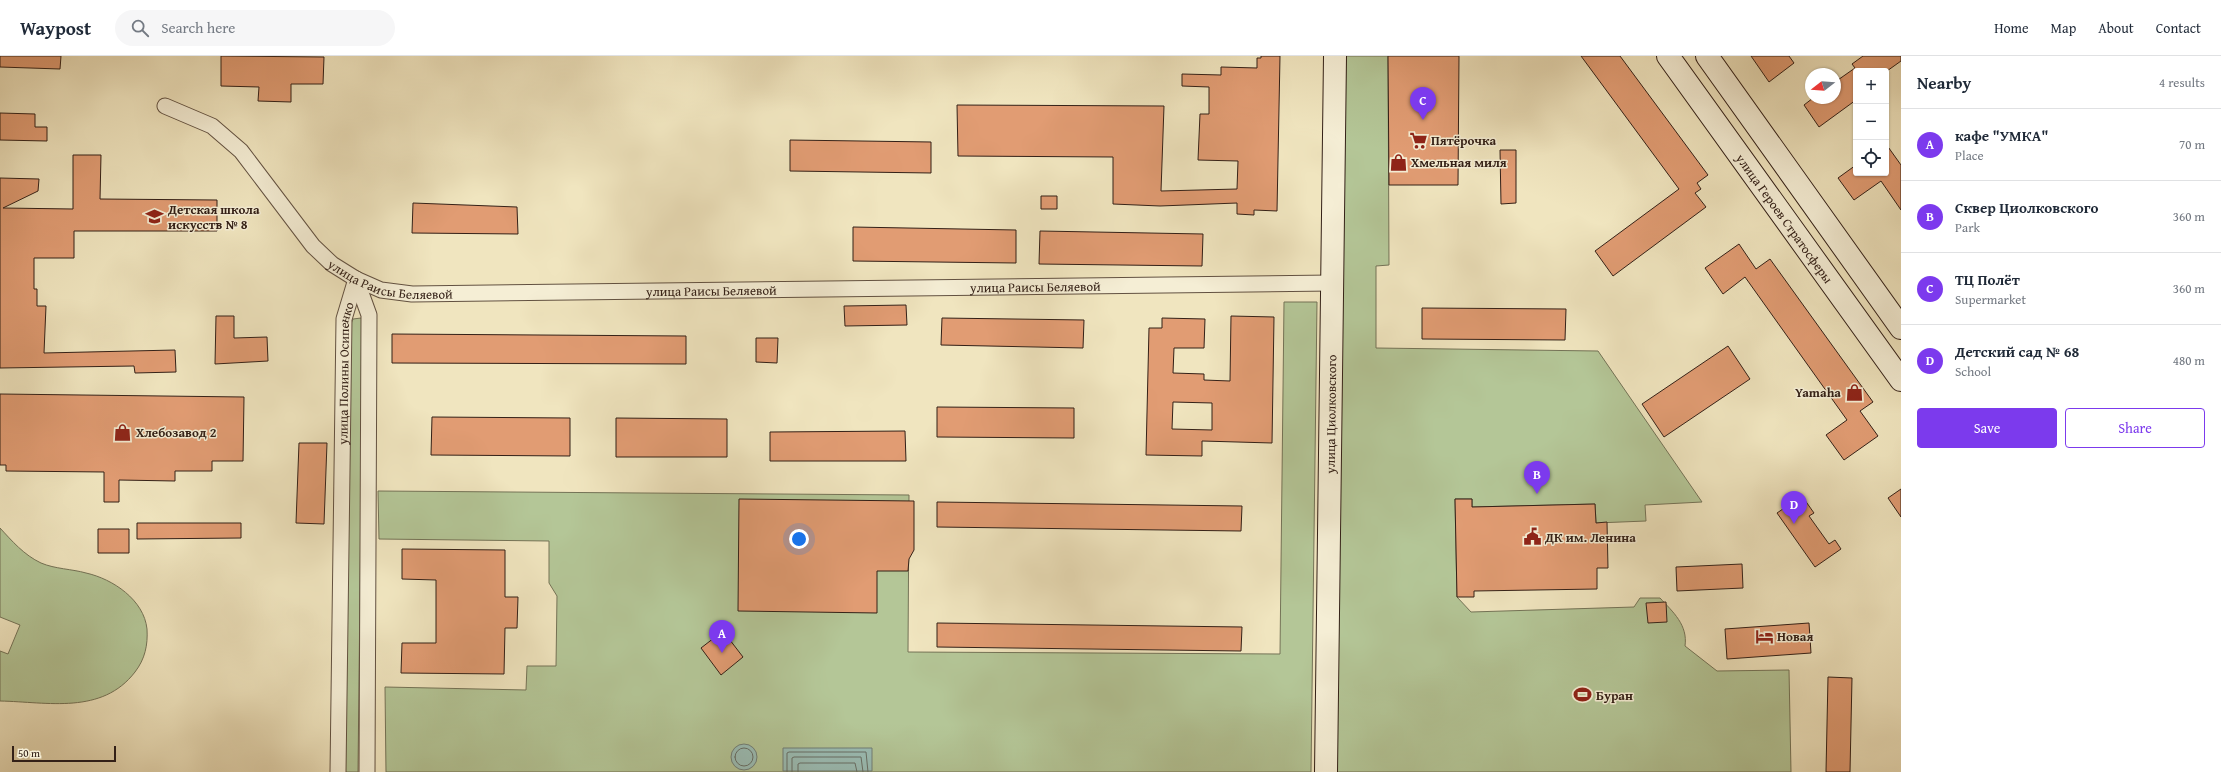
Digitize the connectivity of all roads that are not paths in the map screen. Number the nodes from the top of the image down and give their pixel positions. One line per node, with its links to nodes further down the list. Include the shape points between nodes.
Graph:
1 (1336, 56): 6 (street, улица Циолковского)
2 (1668, 56): 8 (street, улица Героев Стратосферы)
3 (1707, 56): 7 (street)
4 (165, 106): 5 (street, улица Раисы Беляевой, via 212,126 227,138 241,151 313,246 332,264)
5 (356, 279): 6 (street, улица Раисы Беляевой, via 381,290 412,294); 9 (street, улица Полины Осипенко, via 344,319); 10 (street, улица Полины Осипенко, via 369,315)
6 (1332, 283): 11 (street, улица Циолковского)
7 (1901, 328)
8 (1901, 380)
9 (338, 772)
10 (367, 772)
11 (1326, 772)

